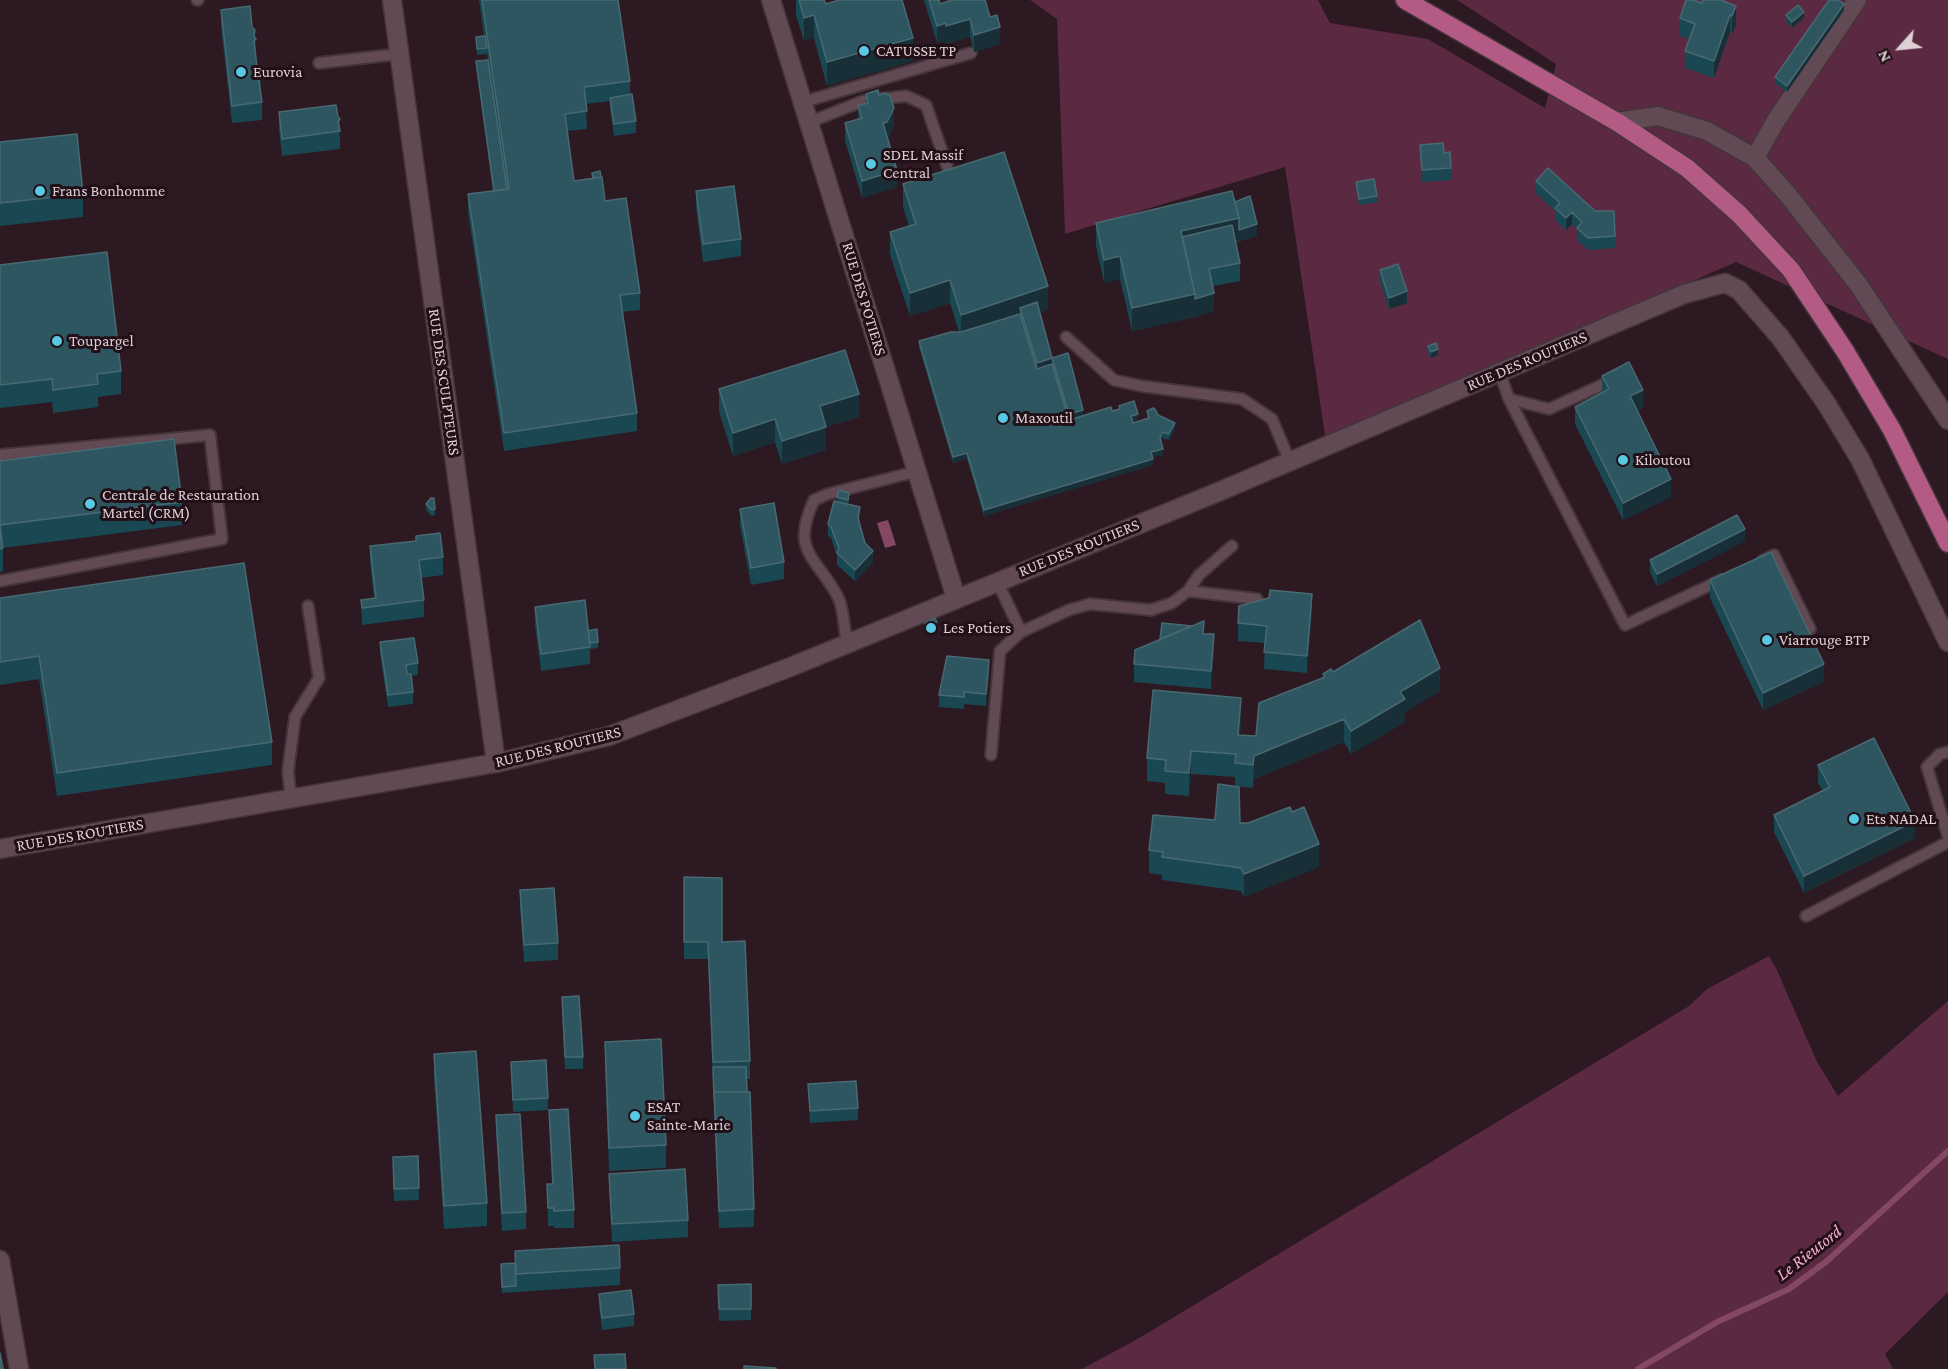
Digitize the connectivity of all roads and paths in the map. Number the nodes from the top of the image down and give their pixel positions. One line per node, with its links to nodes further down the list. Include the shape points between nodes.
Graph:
1 (392, 0): 6 (street, RUE DES SCULPTEURS)
2 (771, 0): 8 (street, RUE DES POTIERS)
3 (1405, 0): 10 (main road)
4 (1857, 0): 11 (street)
5 (971, 53): 8 (lane)
6 (399, 54): 7 (lane); 37 (street, RUE DES SCULPTEURS)
7 (319, 63)
8 (803, 102): 9 (street, RUE DES POTIERS)
9 (810, 122): 12 (lane, via 863,101 906,96 926,105); 20 (street, RUE DES POTIERS)
10 (1617, 122): 11 (street, via 1658,116 1707,131); 21 (main road, via 1687,168 1739,214 1791,270 1886,420)
11 (1755, 158): 17 (street, via 1858,284)
12 (947, 166)
13 (1066, 337): 19 (lane, via 1114,380 1242,399 1272,420)
14 (1630, 372): 16 (lane, via 1549,409)
15 (1500, 373): 16 (lane); 19 (street, RUE DES ROUTIERS); 33 (street, RUE DES ROUTIERS, via 1684,294 1725,283 1739,290 1780,337 1860,459)
16 (1509, 399): 24 (lane, via 1624,625)
17 (1948, 420)
18 (0, 455): 25 (lane, via 210,435 222,539)
19 (1290, 462): 26 (street, RUE DES ROUTIERS)
20 (918, 471): 28 (street, RUE DES POTIERS); 34 (lane, via 828,494 814,500 806,518 804,538 814,564 839,599)
21 (1948, 543)
22 (1232, 546): 27 (lane, via 1199,575)
23 (1753, 565): 31 (lane, via 1774,555)
24 (1731, 575)
25 (0, 581)
26 (997, 581): 28 (street, RUE DES ROUTIERS); 32 (lane)
27 (1188, 591): 29 (lane); 32 (lane, via 1172,603 1151,610 1089,604)
28 (956, 598): 34 (street, RUE DES ROUTIERS)
29 (1257, 599)
30 (308, 606): 38 (lane, via 319,678 295,717 288,771)
31 (1810, 629)
32 (1021, 632): 36 (lane, via 1000,651)
33 (1948, 642)
34 (847, 643): 37 (street, RUE DES ROUTIERS, via 609,736)
35 (1948, 752): 39 (lane, via 1940,754 1927,767)
36 (991, 755)
37 (496, 763): 38 (street, RUE DES ROUTIERS)
38 (291, 799): 41 (street, RUE DES ROUTIERS)
39 (1948, 836)
40 (1948, 842): 42 (lane)
41 (0, 849)
42 (1806, 916)
43 (0, 1260): 44 (street)
44 (19, 1369)

